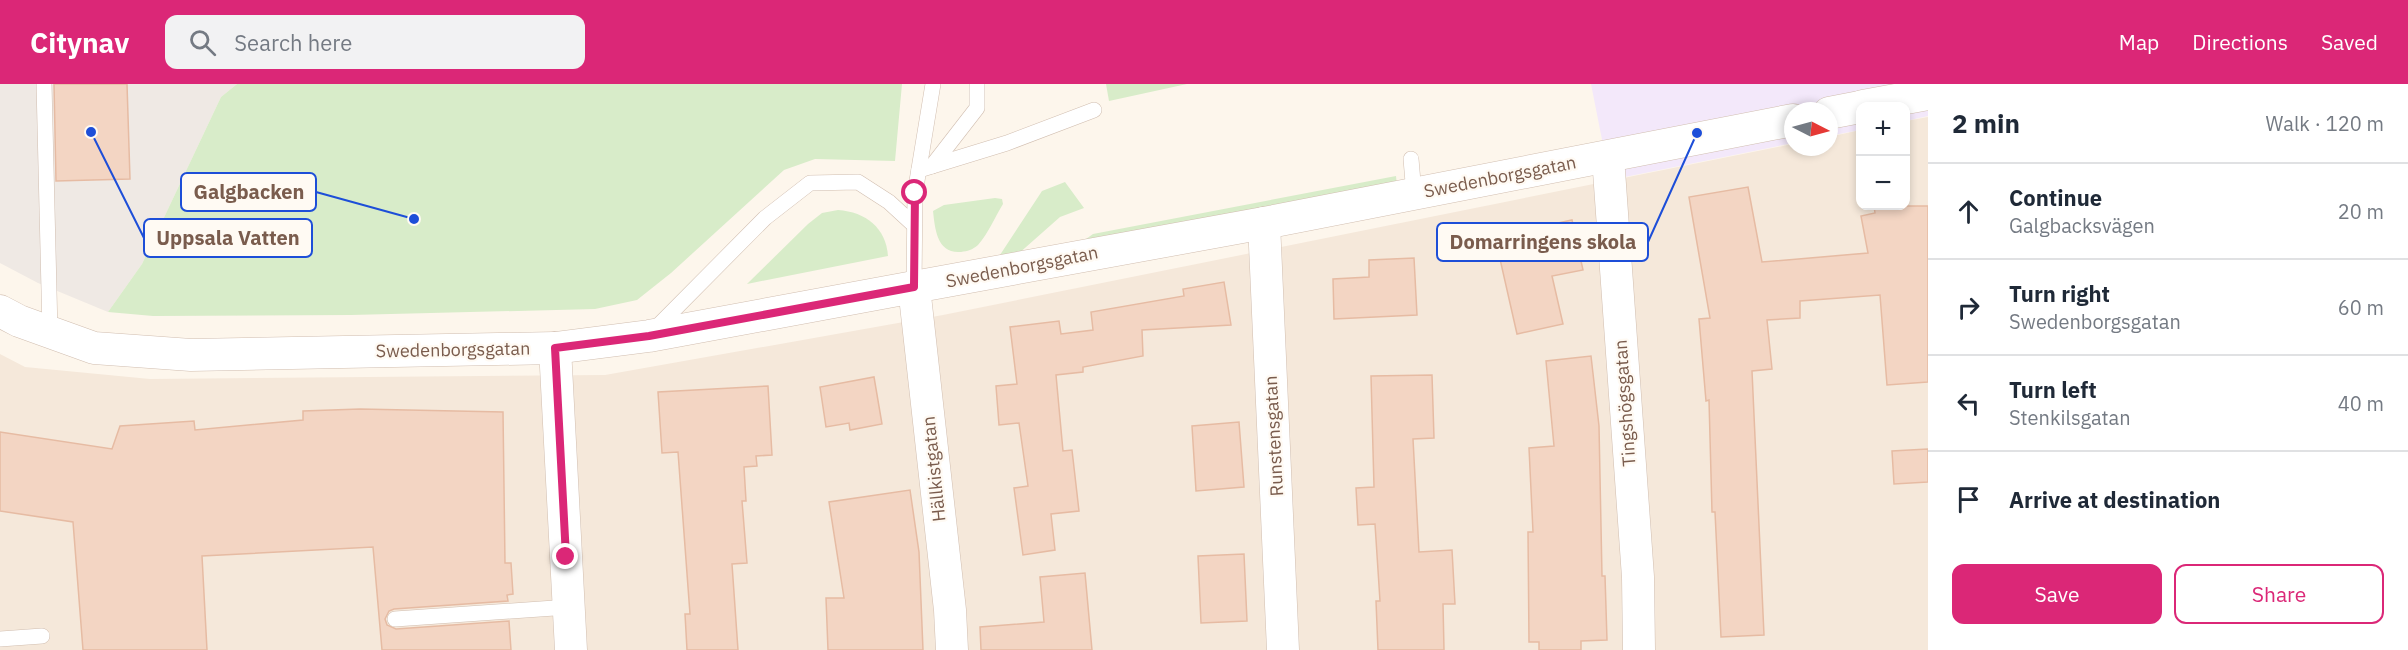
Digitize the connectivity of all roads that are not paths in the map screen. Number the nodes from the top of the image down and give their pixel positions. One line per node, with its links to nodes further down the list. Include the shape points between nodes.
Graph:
1 (44, 84): 18 (lane)
2 (933, 84): 12 (lane)
3 (977, 84): 12 (lane, via 977,108)
4 (1928, 94): 5 (street)
5 (1887, 102)
6 (1856, 108): 8 (street)
7 (1094, 110): 12 (lane)
8 (1838, 111)
9 (1784, 122): 10 (street, Swedenborgsgatan)
10 (1608, 156): 13 (street, Swedenborgsgatan); 28 (street, Tingshögsgatan)
11 (1410, 159): 13 (lane)
12 (926, 168): 15 (lane, via 915,193)
13 (1414, 194): 14 (street, Swedenborgsgatan)
14 (1264, 223): 16 (street, Swedenborgsgatan); 27 (street, Runstensgatan)
15 (914, 225): 16 (lane); 19 (lane, via 889,201 858,182 810,183 765,218)
16 (914, 287): 19 (street, Swedenborgsgatan); 26 (street, Hällkistgatan)
17 (0, 311): 18 (street, Swedenborgsgatan)
18 (50, 333): 20 (street, Swedenborgsgatan, via 93,348 191,354)
19 (649, 336): 20 (street, Swedenborgsgatan)
20 (555, 348): 21 (street)
21 (568, 607): 22 (lane); 25 (street)
22 (395, 619)
23 (42, 636): 24 (lane)
24 (0, 639)
25 (571, 650)
26 (952, 650)
27 (1283, 650)
28 (1640, 650)

